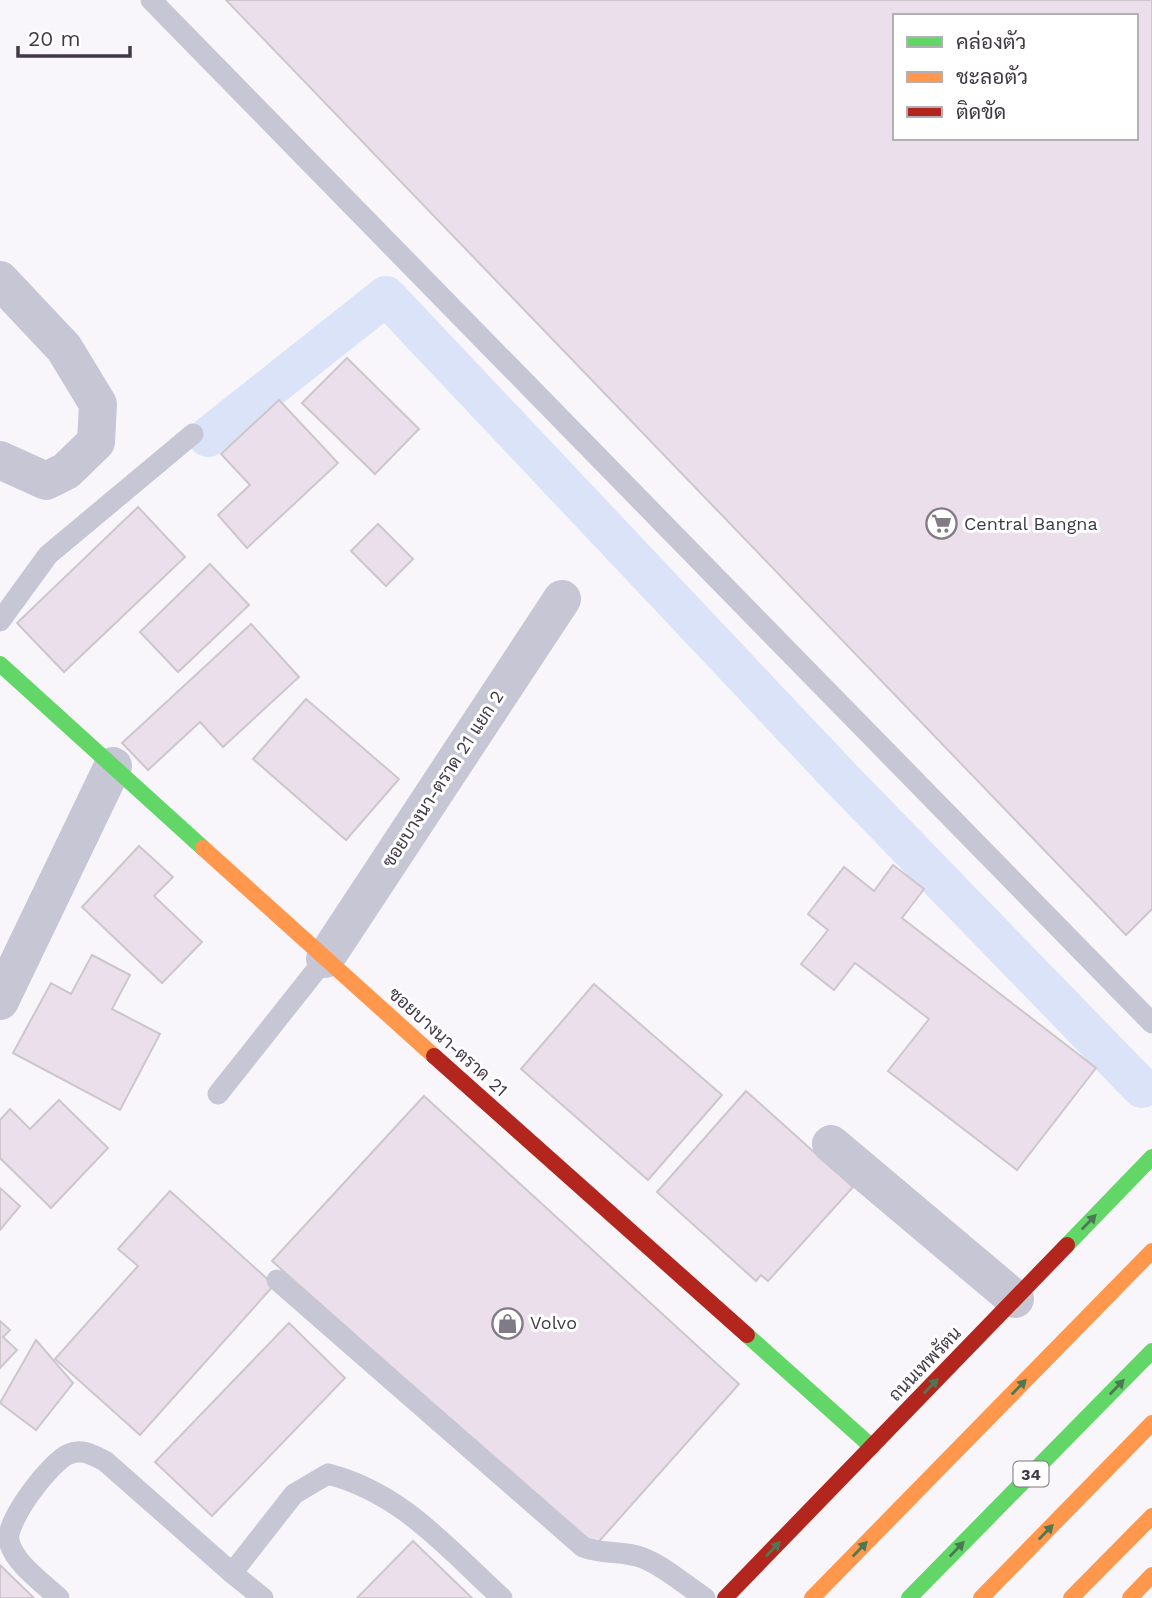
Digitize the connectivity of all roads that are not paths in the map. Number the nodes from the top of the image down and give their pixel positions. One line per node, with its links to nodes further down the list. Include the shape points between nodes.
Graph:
1 (152, 0): 11 (lane)
2 (0, 280): 4 (street, via 64,348 98,404 96,442 66,471 46,481)
3 (192, 434): 6 (lane, via 48,555)
4 (0, 460)
5 (562, 599): 9 (street, ซอยบางนา-ตราด 21 แยก 2)
6 (0, 621)
7 (0, 664): 8 (main road, ซอยบางนา-ตราด 21)
8 (113, 766): 9 (main road, ซอยบางนา-ตราด 21); 10 (street)
9 (325, 959): 12 (lane); 20 (main road, ซอยบางนา-ตราด 21)
10 (0, 1001)
11 (1152, 1023)
12 (218, 1094)
13 (831, 1144): 17 (street)
14 (1152, 1157): 17 (main road, ถนนเทพรัตน, one-way to 14)
15 (1152, 1251): 29 (main road, one-way to 15)
16 (277, 1280): 27 (lane, via 583,1547 645,1559)
17 (1015, 1299): 20 (main road, ถนนเทพรัตน, one-way to 17)
18 (1152, 1351): 30 (main road, 34, one-way to 18)
19 (1152, 1423): 31 (main road, one-way to 19)
20 (872, 1447): 28 (main road, ถนนเทพรัตน, one-way to 20)
21 (1152, 1516): 32 (main road)
22 (232, 1573): 24 (lane, via 105,1461 84,1451 70,1453 55,1463 11,1520 8,1539 14,1554); 25 (lane); 26 (lane, via 294,1494 328,1474 397,1502)
23 (1152, 1575): 33 (main road)
24 (59, 1598)
25 (264, 1598)
26 (502, 1598)
27 (705, 1598)
28 (725, 1598)
29 (812, 1598)
30 (909, 1598)
31 (981, 1598)
32 (1070, 1598)
33 (1130, 1598)

